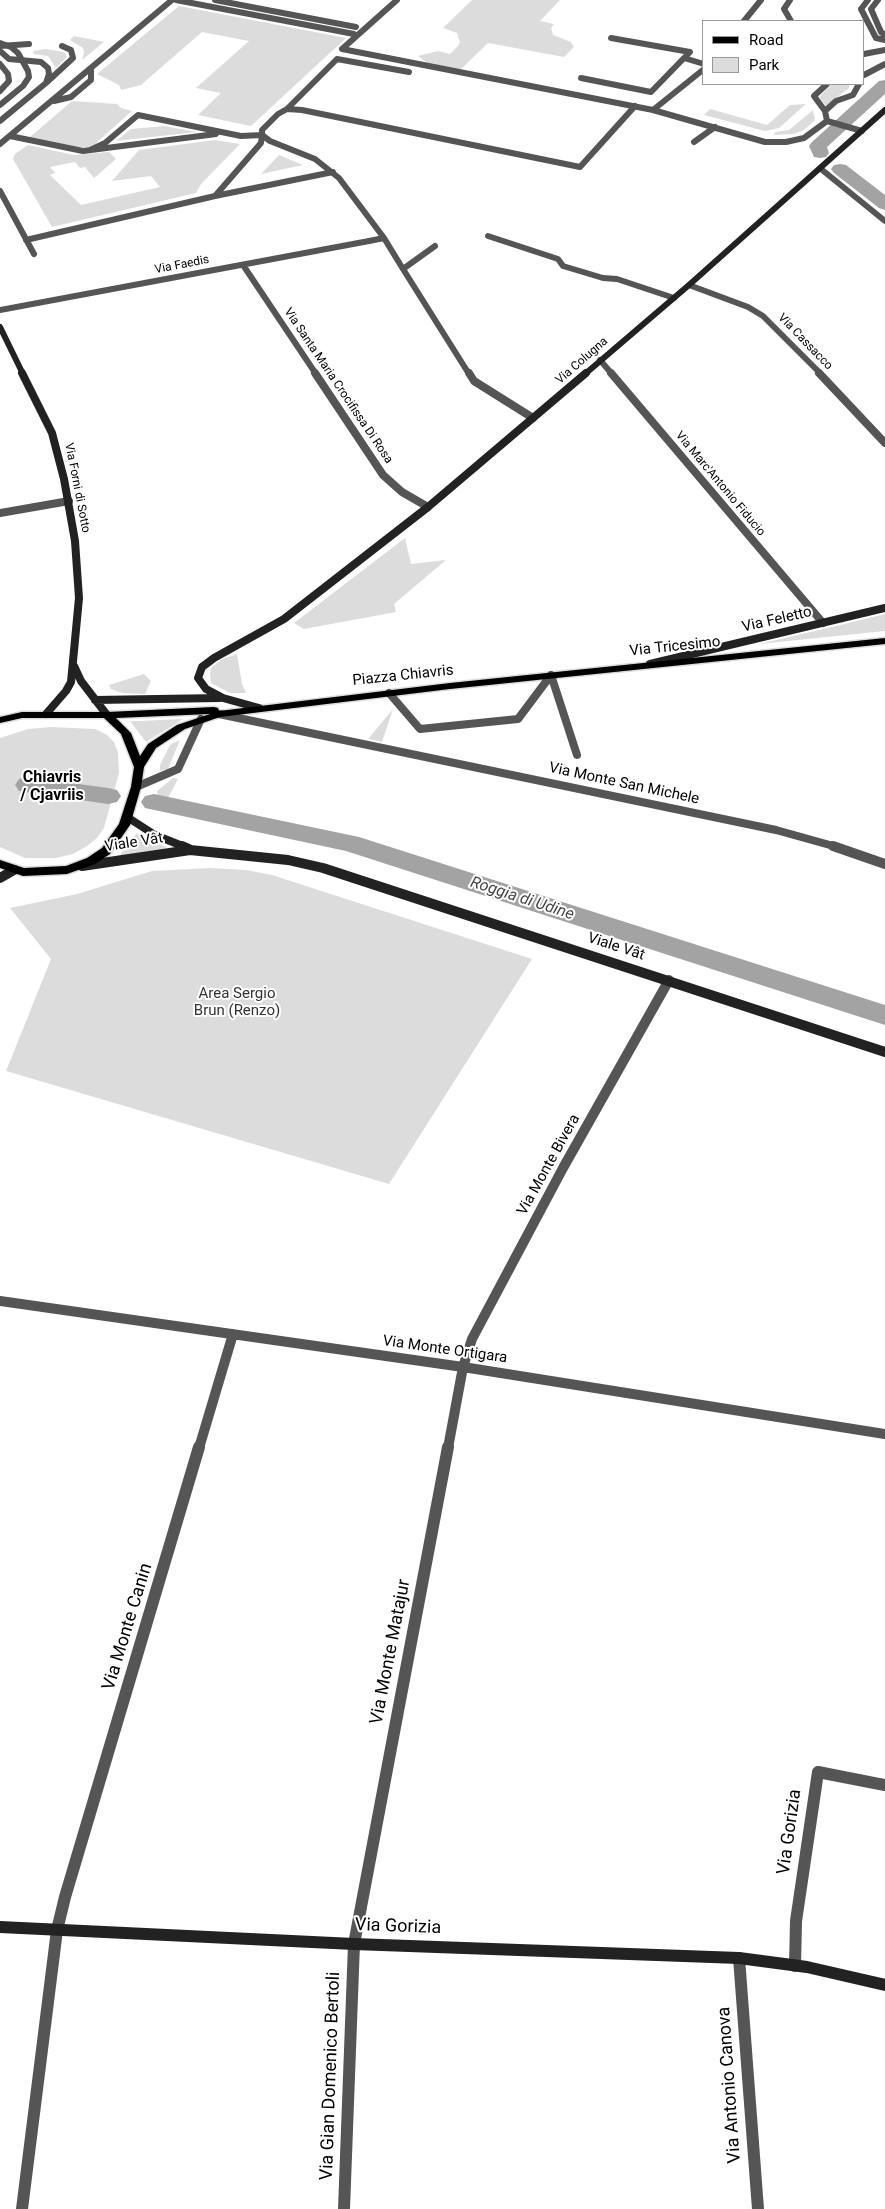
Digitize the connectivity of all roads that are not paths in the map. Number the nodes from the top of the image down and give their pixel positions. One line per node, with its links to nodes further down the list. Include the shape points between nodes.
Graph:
1 (174, 0): 11 (street); 45 (street)
2 (215, 0): 10 (street)
3 (397, 0): 34 (street, via 342,49)
4 (761, 0): 8 (street)
5 (790, 0): 9 (street, via 784,8)
6 (868, 0): 14 (street, via 861,9 876,38)
7 (878, 0): 12 (street, via 871,9)
8 (745, 20)
9 (790, 20)
10 (356, 27)
11 (354, 34)
12 (885, 35)
13 (612, 38): 21 (street, via 690,52)
14 (885, 40)
15 (0, 44): 16 (street); 33 (street, bridge, via 18,53 29,77)
16 (29, 44)
17 (62, 46): 29 (street, via 71,50 72,58)
18 (885, 50): 20 (street)
19 (0, 51): 29 (street, via 9,59 43,63 48,70)
20 (865, 54)
21 (684, 58): 22 (street); 28 (street, via 651,92)
22 (702, 63)
23 (0, 64): 32 (street, via 9,81)
24 (885, 64): 27 (street)
25 (702, 71): 36 (street)
26 (409, 72): 35 (street, via 338,59)
27 (865, 74)
28 (581, 78)
29 (46, 83): 39 (street)
30 (827, 85): 37 (street, via 814,96)
31 (858, 85): 37 (street, via 853,95 836,101)
32 (0, 91)
33 (0, 105)
34 (635, 106): 35 (street, via 580,167 309,111); 36 (street)
35 (287, 110): 44 (street, via 265,125)
36 (653, 110): 41 (street)
37 (825, 110): 40 (street)
38 (885, 110): 42 (street, Via Colugna)
39 (0, 121)
40 (827, 121): 41 (street, via 804,138 786,142 765,142); 42 (street)
41 (715, 127): 46 (street)
42 (862, 131): 49 (street, Via Colugna)
43 (224, 133): 44 (street); 48 (street); 48 (street, via 138,115 105,144)
44 (262, 135): 50 (street, via 315,159); 52 (street, via 261,144)
45 (10, 136): 47 (street); 48 (street, via 71,150)
46 (694, 142)
47 (0, 144)
48 (90, 150)
49 (821, 170): 53 (street); 61 (street, Via Colugna)
50 (334, 172): 52 (street); 55 (street)
51 (0, 191): 56 (street)
52 (215, 196): 56 (street)
53 (885, 221)
54 (488, 236): 62 (street, via 558,259 563,266 618,279)
55 (384, 238): 59 (street, Via Faedis); 60 (street)
56 (26, 240): 58 (street)
57 (435, 246): 60 (street)
58 (34, 254)
59 (244, 265): 63 (street, Via Faedis); 69 (street, Via Santa Maria Crocifissa Di Rosa, via 383,476 402,492)
60 (403, 268): 66 (street, via 474,381)
61 (689, 285): 62 (street, Via Colugna); 67 (street, Via Cassacco, via 748,307 763,316 790,340)
62 (674, 298): 65 (street, Via Colugna)
63 (0, 310)
64 (0, 328): 68 (street, Via Forni di Sotto, via 52,433)
65 (600, 360): 66 (street, Via Colugna); 73 (street, Via Marc'Antonio Fiducio)
66 (533, 418): 69 (street, Via Colugna)
67 (885, 443)
68 (69, 501): 70 (street); 76 (street, Via Forni di Sotto, via 79,598)
69 (428, 506): 72 (street, Via Colugna)
70 (0, 513)
71 (885, 608): 73 (street, Via Feletto)
72 (284, 619): 79 (street, Piazza Chiavris, via 202,667 198,678 200,682)
73 (823, 622): 75 (street, Via Feletto)
74 (885, 641): 75 (main road, Via Tricesimo)
75 (645, 665): 77 (main road, Via Tricesimo)
76 (74, 666): 80 (street); 83 (street, Via Forni di Sotto, via 66,691)
77 (551, 676): 78 (main road, Piazza Chiavris); 78 (street, via 518,719 420,728); 90 (street)
78 (388, 693): 81 (main road, Piazza Chiavris)
79 (223, 698): 80 (street, Piazza Chiavris); 81 (street, Piazza Chiavris)
80 (95, 700): 84 (street)
81 (259, 708): 84 (main road, Piazza Chiavris); 85 (main road, Piazza Chiavris)
82 (0, 712): 86 (main road, Piazza Chiavris)
83 (46, 714): 84 (main road, Piazza Chiavris); 86 (main road, Piazza Chiavris)
84 (107, 714): 91 (main road, Piazza Chiavris, via 126,733)
85 (220, 714): 87 (main road, Piazza Chiavris); 89 (street, Piazza Chiavris)
86 (22, 715): 88 (main road, Piazza Chiavris)
87 (201, 719): 91 (main road, Piazza Chiavris, via 162,738 146,752); 92 (street, via 178,769)
88 (0, 720)
89 (355, 741): 96 (street, Via Monte San Michele, via 776,830)
90 (577, 755)
91 (139, 767): 92 (main road, Piazza Chiavris)
92 (136, 787): 93 (main road, Piazza Chiavris)
93 (127, 817): 94 (street, Viale Vât, via 154,835); 97 (main road, Piazza Chiavris, via 106,851)
94 (190, 850): 97 (street, Viale Vât); 100 (street, Viale Vât, via 288,860 323,868)
95 (0, 864): 98 (main road, Piazza Chiavris)
96 (885, 864)
97 (82, 866): 98 (main road, Piazza Chiavris, via 48,872)
98 (14, 870): 99 (street)
99 (0, 878)
100 (669, 980): 101 (street, Viale Vât); 104 (street, Via Monte Bivera, via 476,1330)
101 (885, 1052)
102 (0, 1301): 103 (street, Via Monte Ortigara)
103 (233, 1334): 104 (street, Via Monte Ortigara); 108 (street, Via Monte Canin)
104 (463, 1367): 105 (street, Via Monte Ortigara); 109 (street, Via Monte Matajur)
105 (885, 1434)
106 (885, 1785): 111 (street, Via Gorizia, via 818,1772 796,1921)
107 (0, 1927): 108 (street, Via Gorizia)
108 (57, 1930): 109 (street, Via Gorizia); 113 (street, Via Monte Canin)
109 (354, 1944): 110 (street, Via Gorizia); 114 (street, Via Gian Domenico Bertoli)
110 (739, 1958): 111 (street, Via Gorizia); 115 (street, Via Antonio Canova)
111 (795, 1966): 112 (street, Via Gorizia)
112 (885, 1985)
113 (22, 2209)
114 (344, 2209)
115 (758, 2209)

